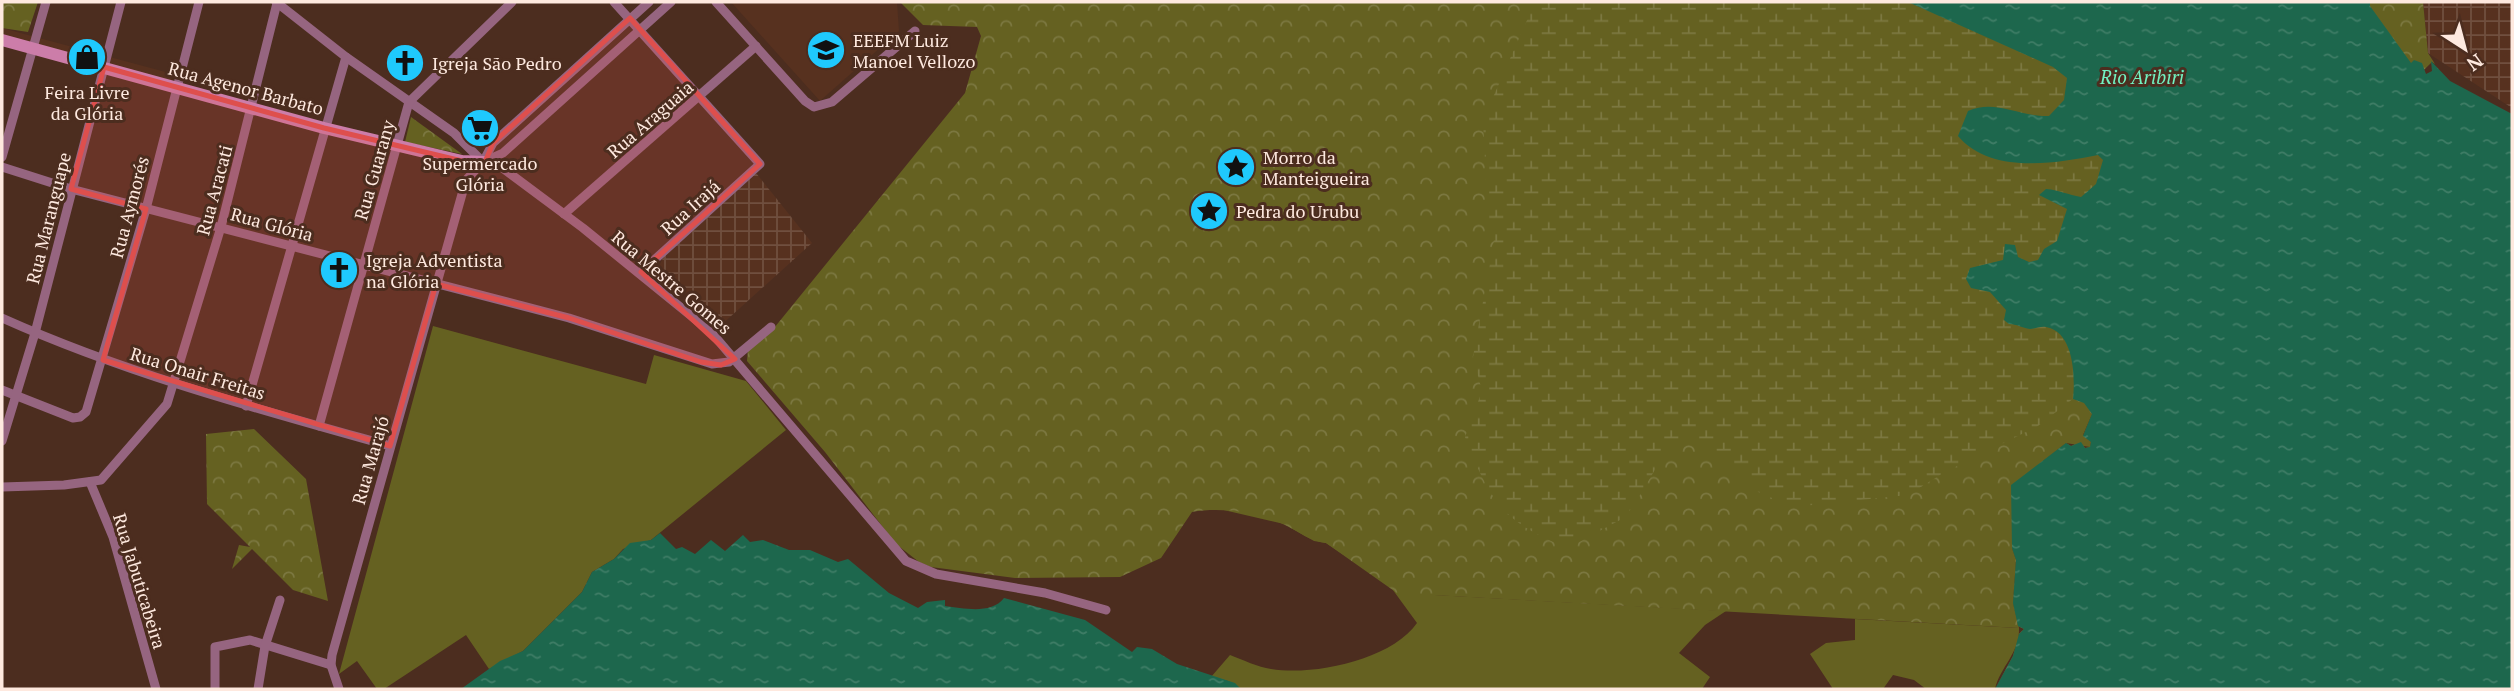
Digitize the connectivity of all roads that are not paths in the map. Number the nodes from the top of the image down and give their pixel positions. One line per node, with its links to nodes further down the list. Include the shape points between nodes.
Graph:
1 (46, 2): 15 (street)
2 (121, 2): 17 (street, Rua Maranguape)
3 (199, 2): 18 (street, Rua Aymorés)
4 (277, 2): 16 (street, Rua Mestre Gomes); 21 (street, Rua Aracati)
5 (512, 2): 20 (street, Rua Guarany)
6 (614, 2): 10 (street)
7 (649, 2): 10 (street, Rua Marajó)
8 (671, 2): 11 (street, Rua Marajó)
9 (716, 2): 14 (street)
10 (630, 18): 11 (street); 25 (street, Rua Marajó, via 493,143)
11 (640, 29): 19 (street); 25 (street, Rua Marajó, via 503,153)
12 (915, 30): 14 (street, via 832,102 819,108 805,101)
13 (2, 40): 15 (street, Rua Agenor Barbato)
14 (755, 46): 19 (street, Rua Araguaia)
15 (33, 47): 17 (street, Rua Agenor Barbato); 24 (street)
16 (346, 57): 20 (street, Rua Mestre Gomes); 22 (street)
17 (104, 67): 18 (street, Rua Agenor Barbato); 27 (street, Rua Maranguape)
18 (176, 88): 21 (street, Rua Agenor Barbato); 28 (street, Rua Aymorés)
19 (699, 97): 29 (street, Rua Araguaia); 33 (street, Rua Irajá, via 760,164)
20 (409, 102): 23 (street, Rua Guarany); 25 (street, Rua Mestre Gomes, via 454,133)
21 (252, 108): 22 (street, Rua Agenor Barbato); 30 (street, Rua Aracati)
22 (324, 128): 23 (street, Rua Agenor Barbato); 31 (street)
23 (398, 145): 25 (street, Rua Agenor Barbato, via 463,162); 32 (street, Rua Guarany)
24 (2, 157)
25 (483, 162): 29 (street, Rua Mestre Gomes, via 501,167); 34 (street, Rua Marajó, via 466,180)
26 (2, 167): 27 (street, Rua Glória)
27 (71, 189): 28 (street, Rua Glória); 37 (street, Rua Maranguape)
28 (146, 209): 30 (street, Rua Glória); 39 (street, Rua Aymorés)
29 (564, 214): 33 (street, Rua Mestre Gomes)
30 (221, 227): 31 (street, Rua Glória); 40 (street, Rua Aracati)
31 (292, 246): 32 (street, Rua Glória); 43 (street)
32 (363, 265): 34 (street, Rua Glória); 44 (street, Rua Guarany)
33 (641, 272): 38 (street, Rua Mestre Gomes, via 711,331)
34 (436, 284): 38 (street, Rua Glória, via 569,318 701,362 721,365); 46 (street, Rua Marajó)
35 (2, 318): 37 (street, Rua Onair Freitas)
36 (771, 327): 38 (street)
37 (35, 333): 39 (street, Rua Onair Freitas); 42 (street, Rua Maranguape)
38 (735, 359): 50 (street, Rua Mestre Gomes, via 906,561 936,575 1045,593)
39 (103, 360): 40 (street, Rua Onair Freitas); 42 (street, Rua Aymorés, via 86,412 80,417)
40 (175, 384): 43 (street, Rua Onair Freitas); 47 (street, Rua Aracati, via 162,412 105,477)
41 (2, 390): 42 (street)
42 (15, 395): 45 (street, Rua Maranguape)
43 (246, 405): 44 (street, Rua Onair Freitas)
44 (319, 426): 46 (street, Rua Onair Freitas)
45 (2, 441)
46 (390, 446): 52 (street, Rua Marajó)
47 (90, 482): 48 (street); 53 (street, Rua Jabuticabeira, via 113,537)
48 (2, 487)
49 (280, 600): 51 (street)
50 (1106, 610)
51 (265, 646): 52 (street); 54 (street, via 250,640 215,647); 55 (street)
52 (331, 665): 56 (street)
53 (156, 689)
54 (215, 689)
55 (258, 689)
56 (339, 689)

